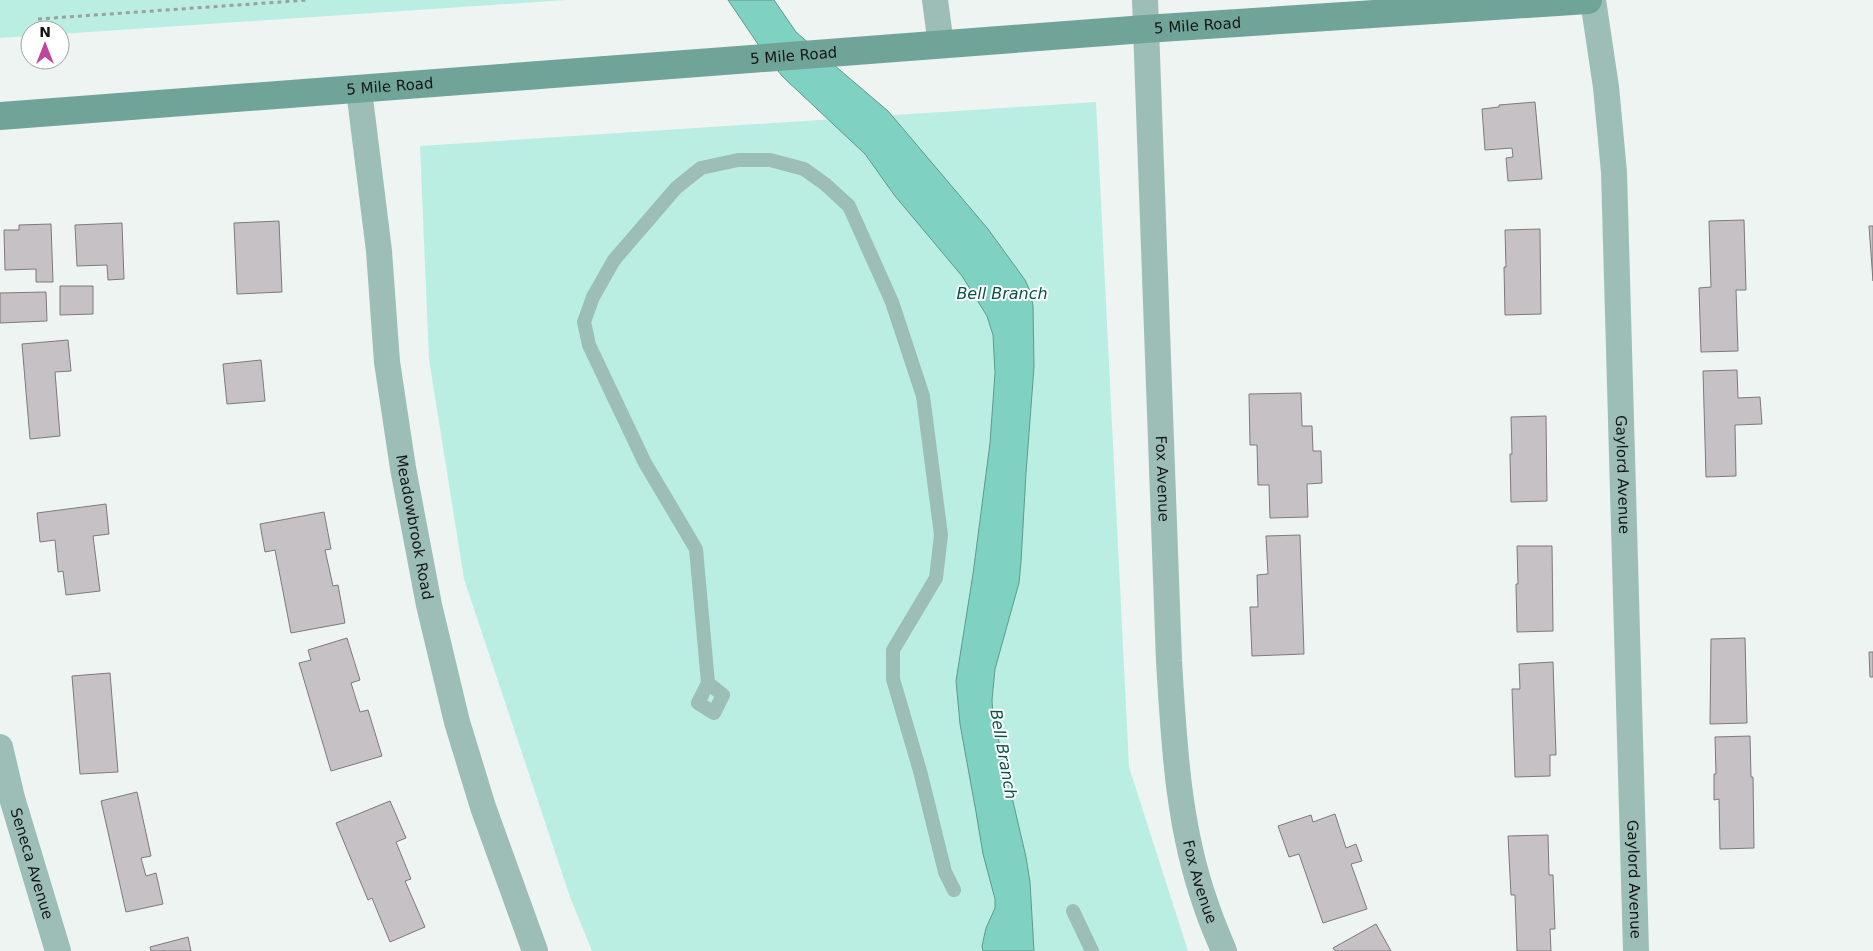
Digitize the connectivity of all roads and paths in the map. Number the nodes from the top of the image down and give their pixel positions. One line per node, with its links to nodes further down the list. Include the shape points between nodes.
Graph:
1 (309, 0): 7 (path)
2 (935, 0): 9 (street)
3 (1145, 0): 8 (street, Fox Avenue)
4 (1588, 0): 6 (main road, 5 Mile Road)
5 (1593, 0): 20 (street, Gaylord Avenue, via 1614,172)
6 (1542, 2): 8 (main road, 5 Mile Road)
7 (38, 19)
8 (1145, 29): 9 (main road, 5 Mile Road); 19 (street, Fox Avenue, via 1175,750 1193,859)
9 (941, 45): 10 (main road, 5 Mile Road)
10 (359, 90): 11 (main road, 5 Mile Road); 17 (street, Meadowbrook Road, via 379,251 387,362 429,605 457,722 480,798)
11 (0, 116)
12 (708, 683): 14 (lane, via 696,549 645,464 589,345 584,322 592,297 614,260 676,188 701,168 738,160 770,160 804,169 849,206 892,302 923,396 940,544 936,578 893,650 893,679 945,872)
13 (0, 747): 16 (street, Seneca Avenue)
14 (954, 890)
15 (1073, 911): 18 (lane)
16 (58, 951)
17 (535, 951)
18 (1092, 951)
19 (1224, 951)
20 (1636, 951)

